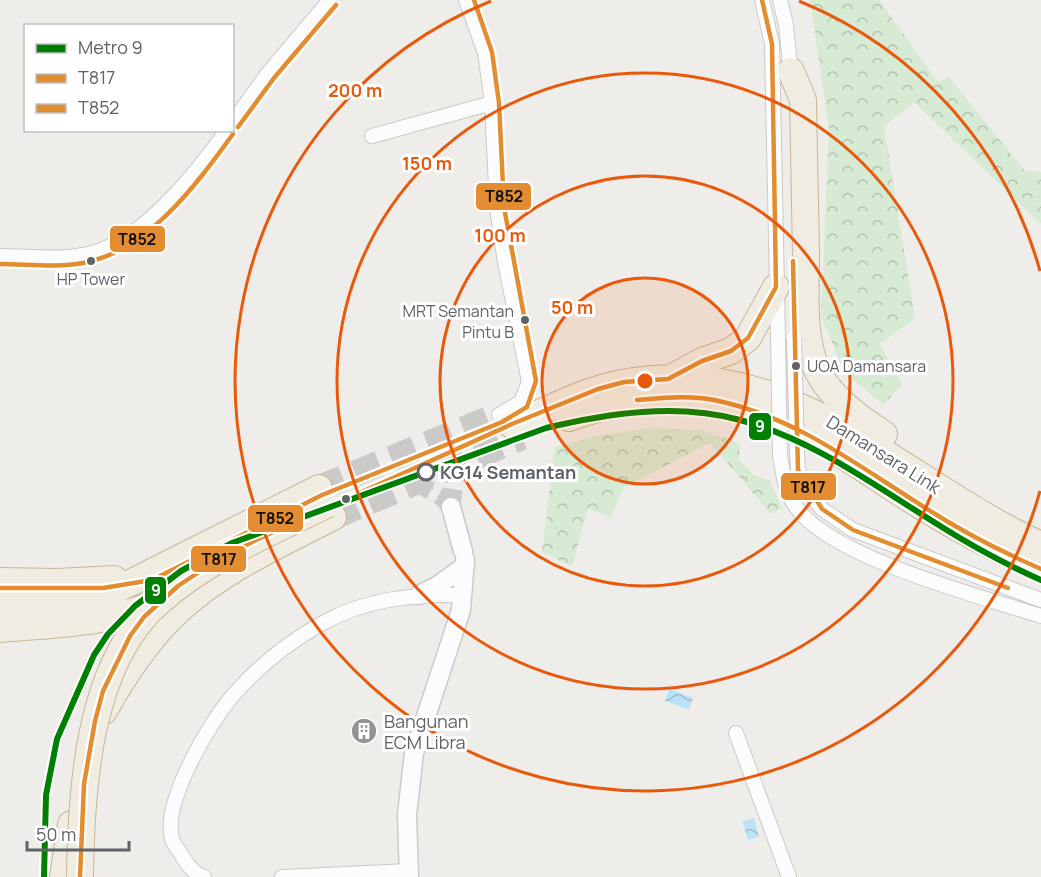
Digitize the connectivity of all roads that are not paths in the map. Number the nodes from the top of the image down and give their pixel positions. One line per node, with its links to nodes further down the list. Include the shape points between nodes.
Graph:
1 (330, 0): 7 (street)
2 (466, 0): 6 (street, via 485,53)
3 (762, 0): 11 (street, via 772,44)
4 (780, 0): 5 (street)
5 (791, 71): 16 (highway, via 803,100 807,298 812,351 819,373 861,419 896,442); 25 (street, bridge, via 794,338 801,476 822,509 853,530)
6 (492, 103): 9 (street); 13 (street, via 497,208 529,382)
7 (234, 120)
8 (225, 132): 10 (street, via 168,204 105,249 76,256)
9 (372, 136)
10 (0, 256)
11 (776, 287): 12 (highway, via 748,338 731,351); 27 (street, bridge, via 780,455 783,476 796,506 828,537 868,556)
12 (668, 379): 13 (highway, Damansara Link, via 624,382 582,395 551,398); 16 (highway, Damansara Link, via 698,379 765,391 827,418)
13 (511, 426): 19 (highway, Damansara Link, via 648,398 687,397 746,406 819,438 994,549)
14 (327, 503): 20 (highway); 21 (highway); 34 (highway, bridge, via 205,567 158,602 129,637 106,686 95,724 81,820)
15 (451, 507): 18 (street)
16 (968, 507): 17 (highway, Damansara Link)
17 (1041, 545)
18 (464, 559): 23 (street, via 437,586); 24 (street)
19 (1041, 569)
20 (150, 573): 22 (highway, via 102,580); 26 (highway, via 116,590 84,599)
21 (226, 574): 28 (highway, via 131,614 92,622); 30 (highway, via 174,615 119,684 98,723)
22 (0, 580)
23 (419, 595): 24 (street); 35 (street, via 372,604 321,624 277,652 222,709 177,789 174,812 172,839 187,863)
24 (462, 596): 31 (street, via 461,610 414,753 407,815)
25 (1041, 600)
26 (0, 607)
27 (1041, 616)
28 (0, 629)
29 (736, 732): 37 (street)
30 (71, 824): 32 (highway); 33 (highway)
31 (409, 874): 36 (street)
32 (63, 877)
33 (69, 877)
34 (80, 877)
35 (204, 877)
36 (282, 877)
37 (789, 877)

